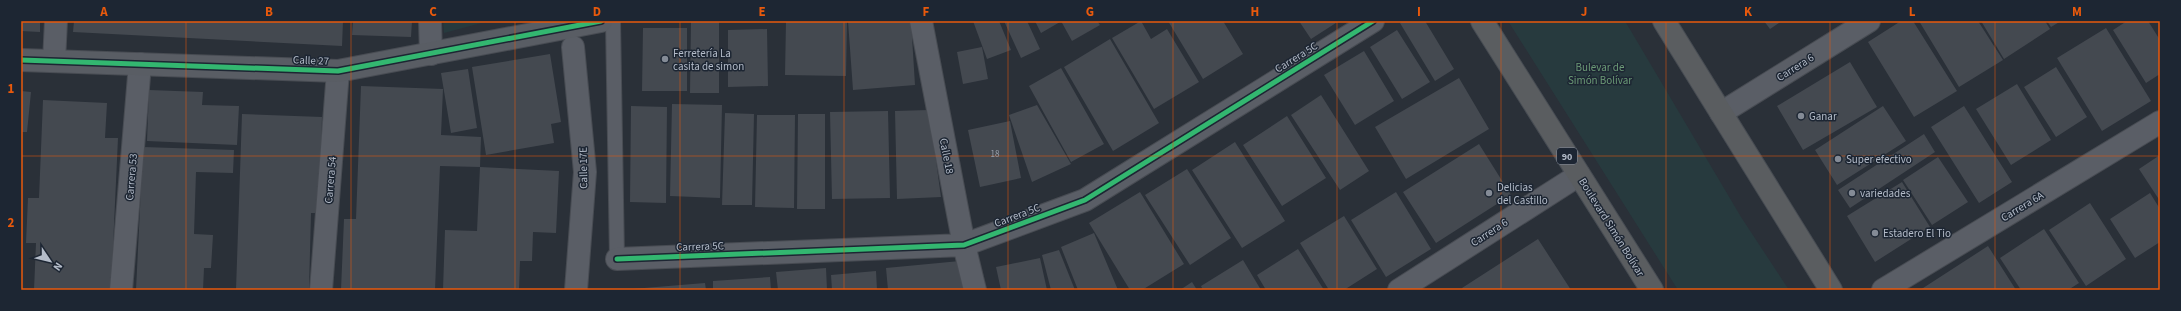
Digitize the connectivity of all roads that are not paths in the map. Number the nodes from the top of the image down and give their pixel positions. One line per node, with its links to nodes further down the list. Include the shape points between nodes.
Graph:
1 (56, 21): 12 (street)
2 (430, 21): 10 (street)
3 (603, 21): 10 (street, Calle 27); 19 (lane)
4 (921, 21): 18 (street, Calle 18)
5 (1373, 21): 18 (street, Carrera 5C, via 1085,200)
6 (1482, 21): 17 (highway, Boulevard Simón Bolívar / 90)
7 (1664, 21): 15 (highway)
8 (1869, 21): 15 (street, Carrera 6)
9 (573, 47): 22 (street, Calle 17E, via 585,172)
10 (431, 54): 14 (street, Calle 27)
11 (21, 60): 12 (street, Calle 27)
12 (54, 61): 13 (street, Calle 27)
13 (140, 64): 14 (street, Calle 27); 20 (street, Carrera 53)
14 (338, 71): 21 (street, Carrera 54)
15 (1721, 113): 26 (highway)
16 (2160, 122): 27 (street, Carrera 6A)
17 (1579, 174): 24 (street, Carrera 6); 25 (highway, Boulevard Simón Bolívar / 90)
18 (964, 245): 19 (street, Carrera 5C); 23 (street, Calle 18)
19 (617, 259)
20 (121, 290)
21 (321, 290)
22 (576, 290)
23 (975, 290)
24 (1399, 290)
25 (1652, 290)
26 (1831, 290)
27 (1883, 290)

